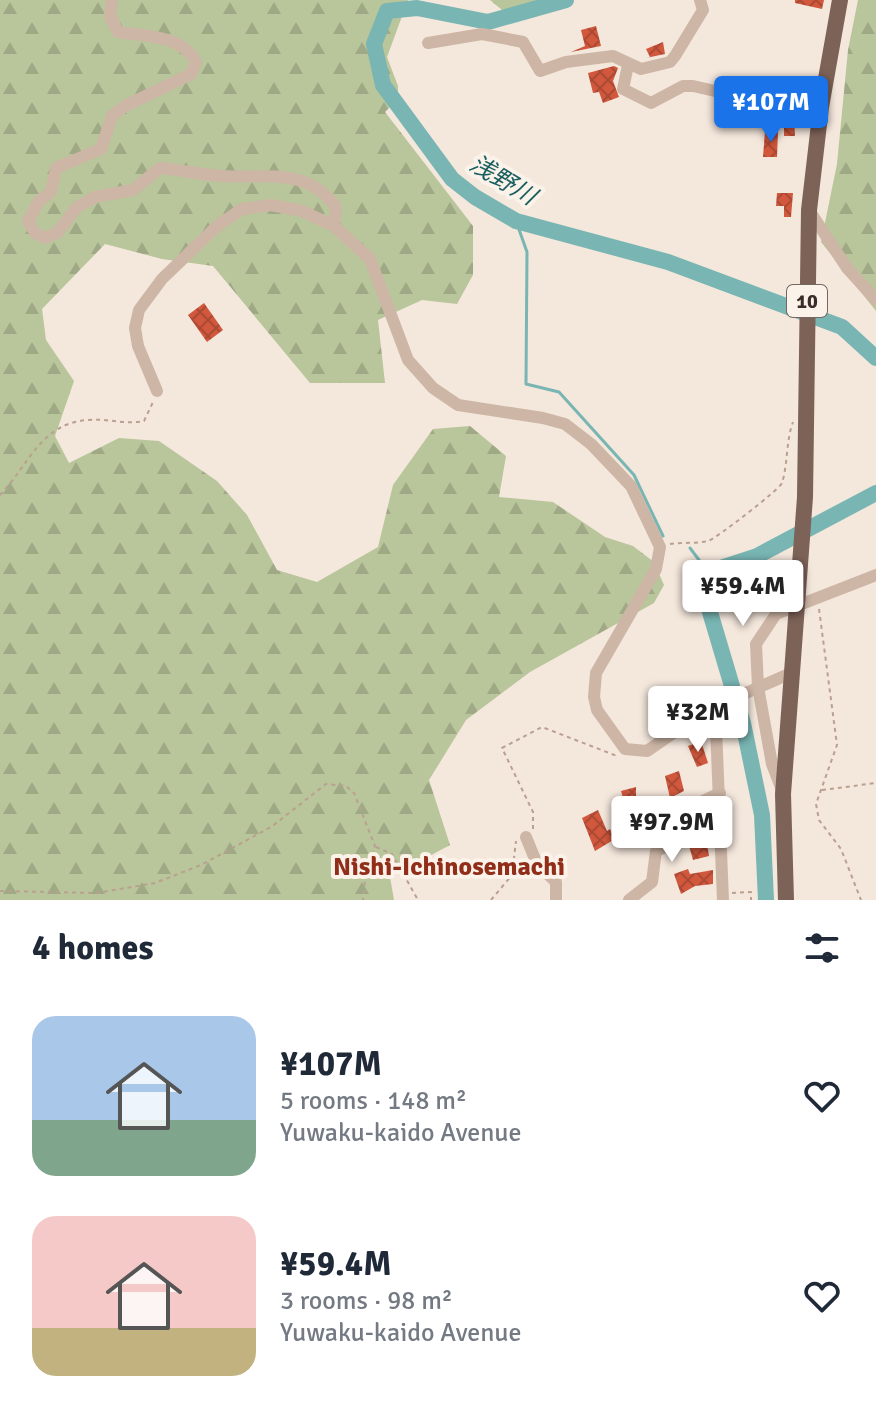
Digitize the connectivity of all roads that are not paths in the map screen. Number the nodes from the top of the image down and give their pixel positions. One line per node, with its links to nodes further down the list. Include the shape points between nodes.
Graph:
1 (112, 0): 8 (street, via 110,16 118,32 189,48 196,62 191,74 112,116 101,149 56,168 51,192 28,221 35,233 45,238 57,233 77,207 95,197 133,190 160,168 224,176 295,176 336,207)
2 (700, 0): 5 (street, via 703,10 670,62 641,69)
3 (840, 0): 6 (main road, 10)
4 (428, 43): 5 (street, via 482,34 523,42 543,72 566,62 613,56)
5 (628, 65): 6 (street, via 623,89 651,103 693,86)
6 (820, 115): 7 (main road, 10)
7 (809, 210): 9 (street, via 847,268); 12 (main road, 10, via 805,497)
8 (334, 226): 10 (street, via 302,211 271,205 242,209 217,226 162,279 139,310 138,346); 15 (street, via 370,259 408,360 433,388 458,405 565,424 631,486 660,547 656,569 596,673 597,710 625,749 647,751)
9 (876, 300)
10 (157, 391)
11 (876, 575): 12 (street)
12 (795, 606): 13 (main road, 10); 14 (street, via 776,614 762,630 756,644)
13 (789, 674): 14 (street); 17 (main road, 10)
14 (754, 689): 15 (street); 17 (street)
15 (710, 709): 16 (street)
16 (720, 793): 19 (street); 21 (street, via 676,814 679,841 656,851 652,882)
17 (783, 794): 22 (main road, 10)
18 (526, 837): 20 (street, via 537,864 556,882)
19 (723, 897)
20 (556, 900)
21 (629, 900)
22 (786, 900)

